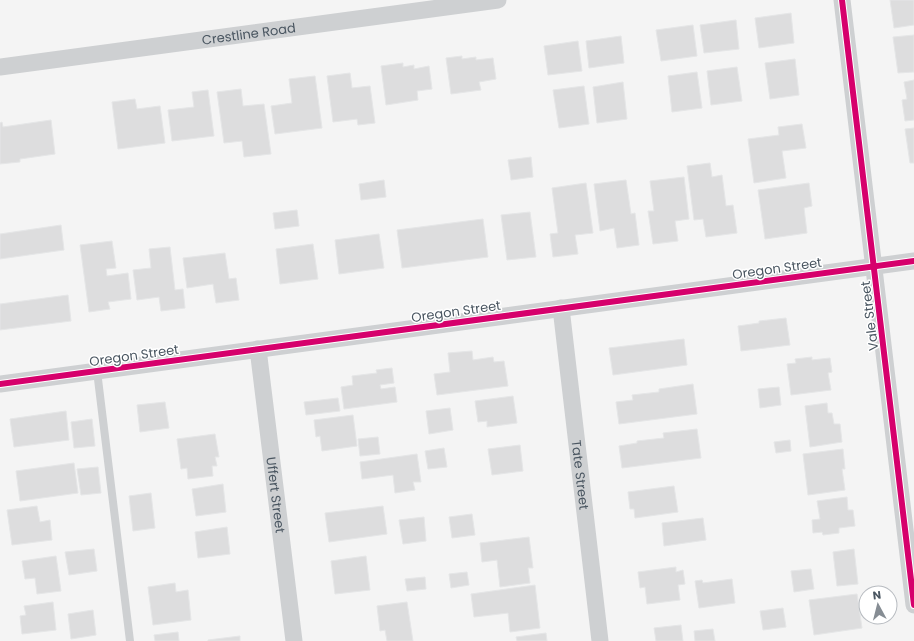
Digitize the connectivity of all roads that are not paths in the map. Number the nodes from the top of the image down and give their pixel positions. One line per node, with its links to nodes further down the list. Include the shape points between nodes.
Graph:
1 (498, 0): 3 (street, Crestline Road)
2 (842, 0): 5 (street, Vale Street)
3 (0, 67)
4 (914, 261): 5 (street, Oregon Street)
5 (874, 267): 6 (street, Oregon Street); 10 (street, Vale Street)
6 (561, 308): 7 (street, Oregon Street); 13 (street, Tate Street)
7 (258, 349): 8 (street, Oregon Street); 12 (street, Uffert Street)
8 (97, 371): 9 (street, Oregon Street); 11 (lane)
9 (0, 384)
10 (914, 605)
11 (130, 641)
12 (294, 641)
13 (600, 641)

